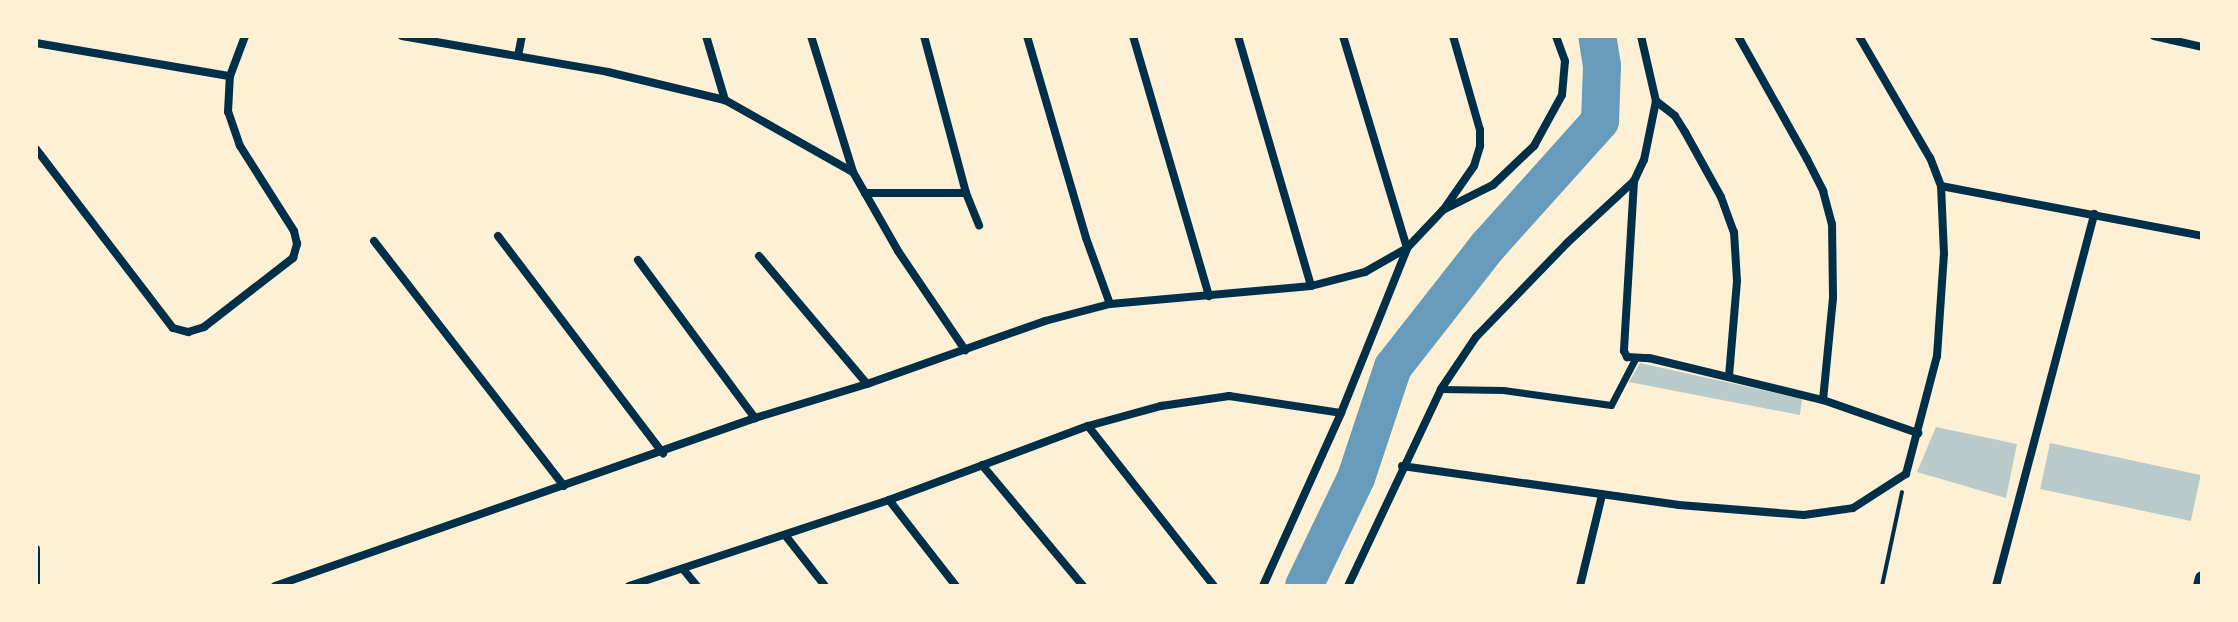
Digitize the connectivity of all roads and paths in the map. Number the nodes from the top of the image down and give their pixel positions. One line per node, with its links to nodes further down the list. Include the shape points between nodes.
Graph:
1 (245, 36): 20 (street)
2 (402, 36): 19 (street)
3 (522, 36): 19 (street)
4 (706, 36): 21 (street)
5 (811, 36): 24 (street)
6 (924, 36): 28 (street)
7 (1027, 36): 40 (street)
8 (1133, 36): 39 (street)
9 (1238, 36): 38 (street)
10 (1343, 36): 35 (street)
11 (1453, 36): 29 (street, via 1480,146 1474,166)
12 (1556, 36): 29 (street, via 1565,78 1547,127 1493,185)
13 (1641, 36): 22 (street)
14 (1738, 36): 46 (street, via 1823,191 1832,224 1833,298)
15 (1859, 36): 26 (street)
16 (2154, 36): 18 (street)
17 (36, 43): 20 (street)
18 (2202, 47)
19 (518, 56): 21 (street)
20 (230, 76): 23 (street, via 228,112 240,146 297,244 293,258 204,327 188,332 173,328)
21 (725, 100): 24 (street)
22 (1656, 101): 25 (street, via 1644,160); 43 (street, via 1685,132 1734,232 1737,281)
23 (36, 149)
24 (853, 172): 27 (street)
25 (1634, 181): 42 (street, via 1624,351 1627,357); 45 (street, via 1476,337)
26 (1941, 186): 30 (street); 50 (street, via 1941,314 1937,356)
27 (865, 193): 28 (street); 41 (street)
28 (966, 193): 31 (street)
29 (1443, 210): 35 (street)
30 (2094, 214): 33 (street); 74 (street)
31 (979, 225)
32 (498, 236): 51 (street)
33 (2202, 236)
34 (374, 241): 55 (street)
35 (1407, 248): 38 (street, via 1365,272); 47 (street)
36 (759, 256): 44 (street)
37 (638, 260): 48 (street)
38 (1311, 286): 39 (street)
39 (1209, 296): 40 (street)
40 (1110, 304): 41 (street)
41 (965, 350): 44 (street)
42 (1636, 357): 43 (street); 45 (street, via 1611,405 1503,390)
43 (1729, 377): 46 (street)
44 (867, 384): 48 (street)
45 (1441, 389): 53 (street)
46 (1823, 400): 50 (street)
47 (1341, 413): 49 (street, via 1229,396 1161,406); 70 (street)
48 (755, 418): 51 (street)
49 (1088, 426): 52 (street); 69 (street)
50 (1918, 433): 54 (street)
51 (663, 453): 55 (street)
52 (982, 465): 57 (street); 68 (street)
53 (1402, 466): 56 (street); 71 (street)
54 (1906, 474): 56 (street, via 1853,508 1804,515); 73 (path)
55 (564, 486): 63 (street)
56 (1602, 495): 72 (street)
57 (889, 500): 58 (street); 67 (street)
58 (785, 535): 60 (street); 66 (street)
59 (36, 549): 62 (street)
60 (683, 569): 64 (street); 65 (street)
61 (2202, 578): 75 (street)
62 (36, 583)
63 (275, 586)
64 (629, 586)
65 (697, 586)
66 (825, 586)
67 (956, 586)
68 (1083, 586)
69 (1214, 586)
70 (1263, 586)
71 (1348, 586)
72 (1580, 586)
73 (1882, 586)
74 (1996, 586)
75 (2200, 586)

